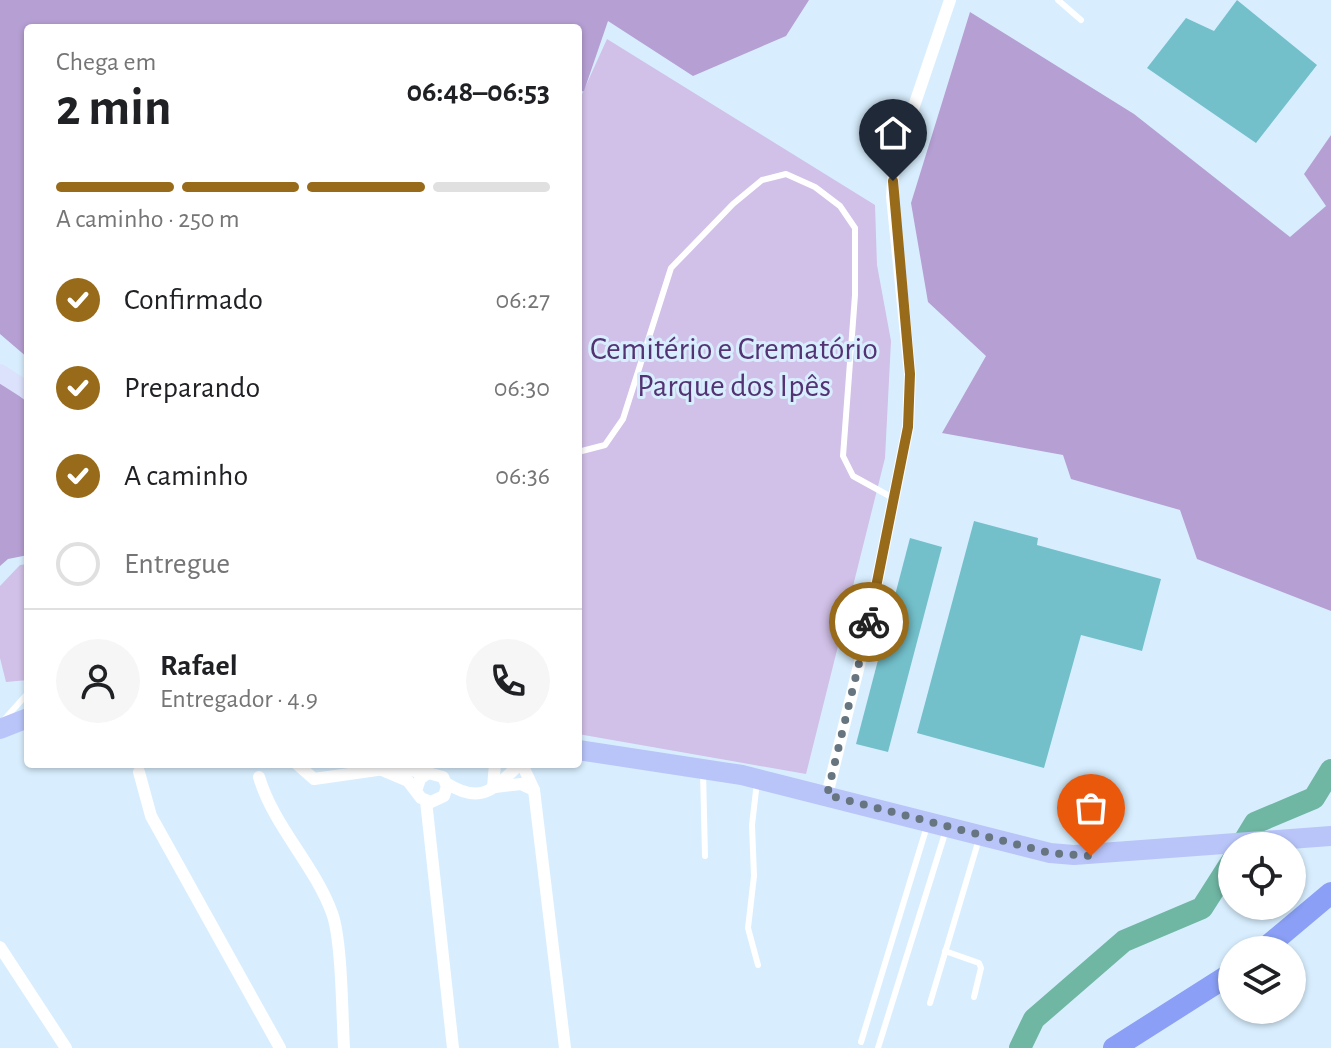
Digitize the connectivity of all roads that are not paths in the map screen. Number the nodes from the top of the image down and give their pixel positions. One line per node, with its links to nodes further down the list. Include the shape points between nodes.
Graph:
1 (950, 0): 7 (street, via 894,165 892,197 910,374)
2 (1058, 0): 3 (lane)
3 (1081, 20)
4 (0, 373): 5 (street)
5 (24, 388)
6 (582, 451): 7 (lane, via 605,445 623,419 671,268 752,188 786,174 840,206 855,228 843,456 853,476)
7 (896, 500): 26 (street)
8 (24, 698): 10 (lane)
9 (24, 719): 10 (main road)
10 (0, 727)
11 (582, 751): 16 (main road)
12 (302, 768): 17 (street, via 314,779)
13 (495, 768): 22 (street)
14 (516, 768): 22 (street)
15 (523, 768): 25 (street)
16 (703, 768): 21 (main road); 31 (lane)
17 (382, 770): 19 (street, via 406,768); 23 (street)
18 (139, 772): 42 (street, via 151,816)
19 (427, 774): 23 (street); 24 (street, via 438,774)
20 (259, 777): 43 (street, via 272,813 334,919)
21 (758, 779): 26 (main road); 36 (lane, via 748,928)
22 (493, 787): 24 (street, via 474,796); 25 (street, via 521,784)
23 (417, 788): 27 (street)
24 (445, 789): 27 (street, via 436,802)
25 (534, 790): 45 (street)
26 (827, 795): 28 (main road)
27 (426, 801): 44 (street)
28 (938, 825): 29 (main road); 40 (lane); 46 (lane)
29 (980, 836): 30 (main road, via 1050,853 1127,854); 35 (lane)
30 (1331, 836)
31 (705, 856)
32 (1331, 893): 33 (highway)
33 (1280, 936)
34 (0, 947): 41 (street)
35 (945, 951): 38 (lane, via 979,963); 39 (lane)
36 (758, 965)
37 (1218, 982): 47 (highway)
38 (974, 997)
39 (930, 1003)
40 (861, 1042)
41 (66, 1048)
42 (280, 1048)
43 (344, 1048)
44 (453, 1048)
45 (565, 1048)
46 (878, 1048)
47 (1114, 1048)

